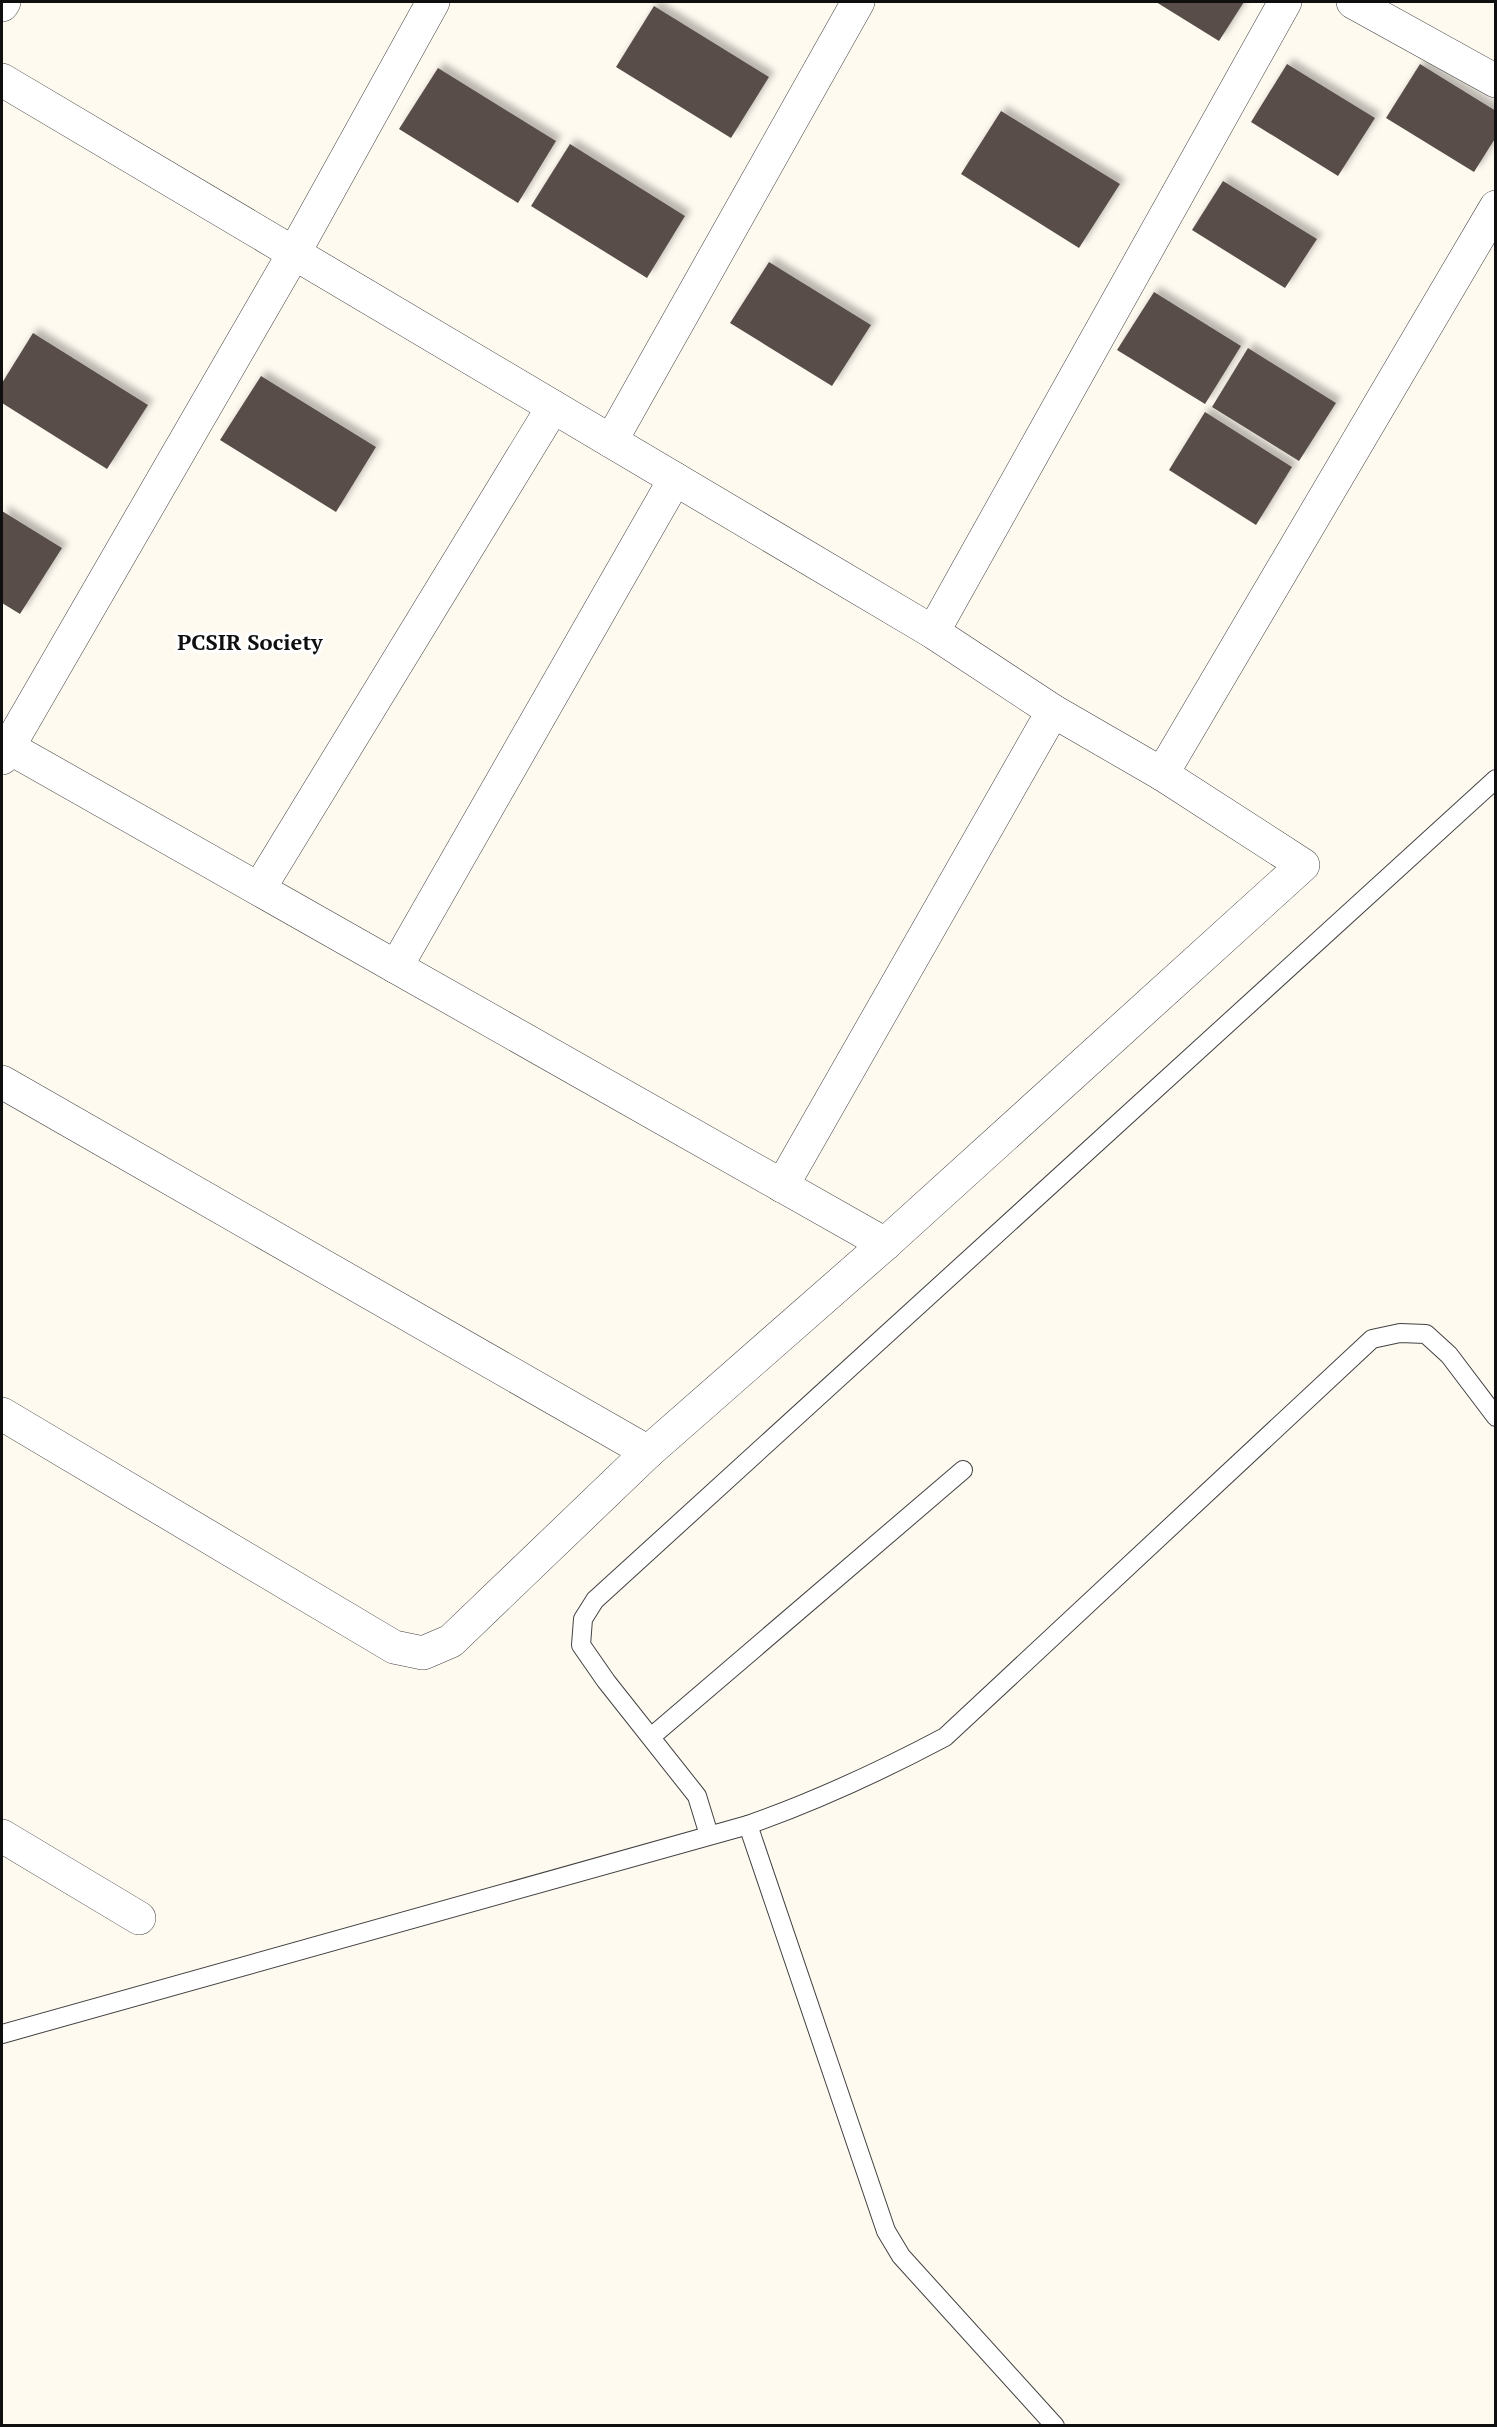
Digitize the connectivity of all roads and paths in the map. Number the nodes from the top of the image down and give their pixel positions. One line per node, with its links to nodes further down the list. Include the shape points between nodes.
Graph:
1 (4, 2): 6 (street)
2 (434, 2): 10 (street)
3 (858, 2): 12 (street)
4 (1285, 2): 14 (street)
5 (1353, 2): 8 (street)
6 (2, 5)
7 (2, 80): 10 (street)
8 (1496, 81)
9 (1496, 207): 17 (street)
10 (294, 253): 11 (street); 16 (street)
11 (553, 407): 12 (street); 19 (street)
12 (610, 441): 13 (street)
13 (675, 479): 14 (street); 20 (street)
14 (933, 632): 15 (street)
15 (1053, 711): 17 (street); 22 (street)
16 (5, 753): 19 (street)
17 (1162, 774): 23 (street, via 1303,865)
18 (1496, 779): 28 (lane, via 595,1600 583,1619 581,1645)
19 (259, 889): 20 (street)
20 (396, 968): 22 (street)
21 (2, 1082): 26 (street)
22 (782, 1186): 23 (street)
23 (885, 1244): 26 (street)
24 (2, 1414): 26 (street, via 394,1647 423,1653 451,1641)
25 (1496, 1417): 29 (lane, via 1449,1355 1426,1334 1400,1333 1372,1339 945,1737 886,1768)
26 (648, 1452)
27 (963, 1470): 28 (lane)
28 (651, 1737): 30 (lane, via 698,1796)
29 (748, 1825): 30 (lane); 34 (lane, via 886,2231 901,2256)
30 (709, 1835): 33 (lane)
31 (2, 1836): 32 (street)
32 (140, 1918)
33 (2, 2034)
34 (1055, 2426)

